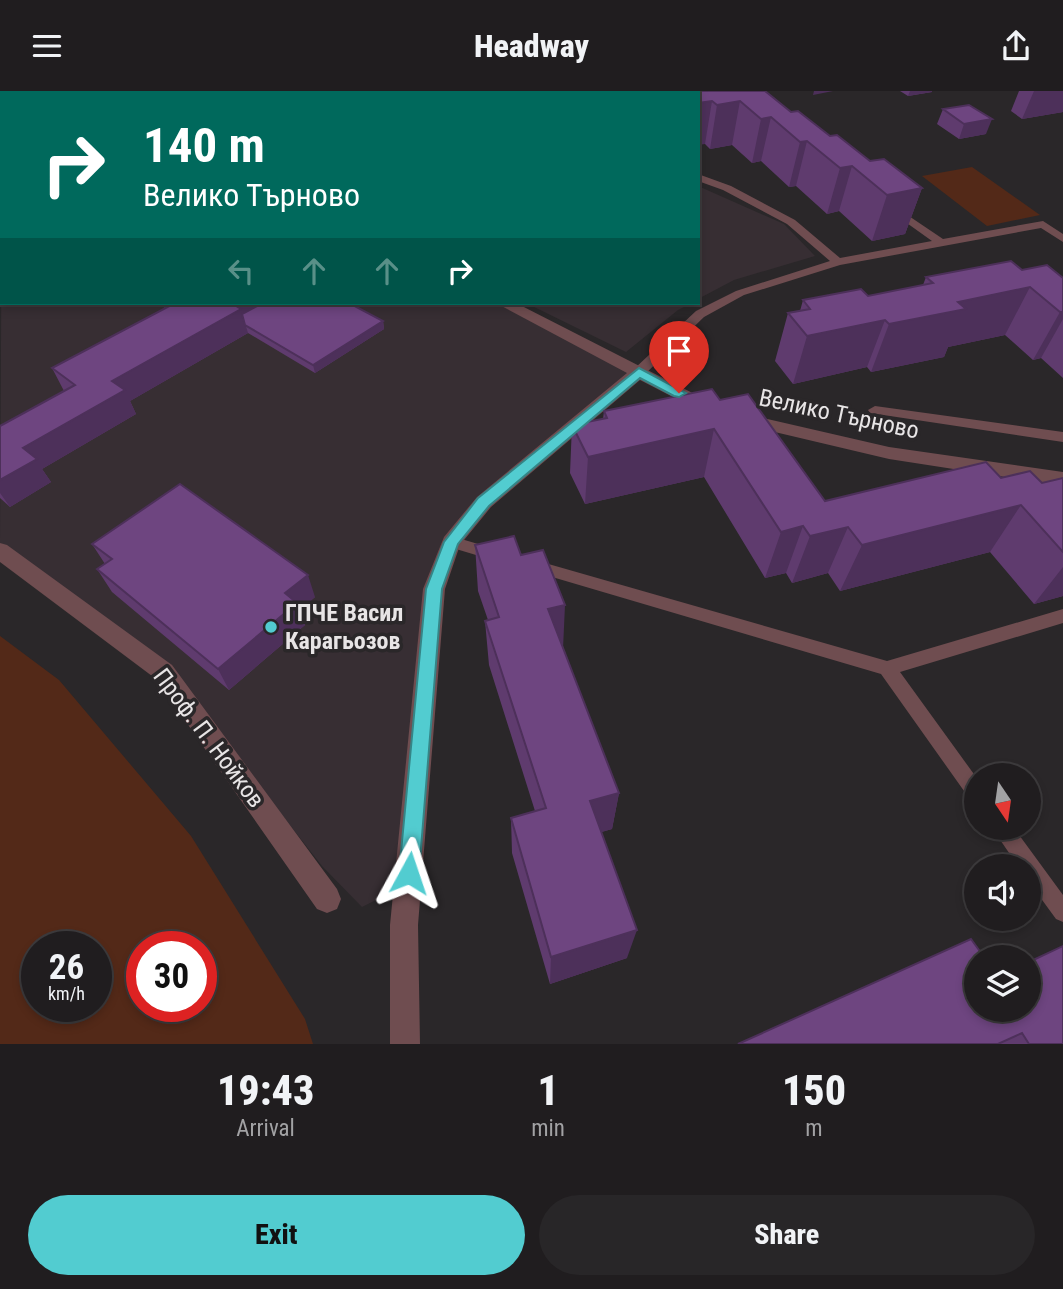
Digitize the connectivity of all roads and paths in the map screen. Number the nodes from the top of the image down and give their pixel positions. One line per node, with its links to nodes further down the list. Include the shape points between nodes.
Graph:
1 (700, 178): 5 (lane, via 791,222)
2 (888, 205): 4 (lane)
3 (1063, 239): 4 (lane, via 1043,223)
4 (943, 244): 5 (lane)
5 (838, 263): 7 (lane, via 740,293 700,314)
6 (508, 305): 7 (street, Велико Търново)
7 (639, 372): 10 (street, Велико Търново, via 719,414 889,453); 11 (street, via 484,502)
8 (875, 410): 9 (lane)
9 (1063, 437)
10 (1063, 478)
11 (451, 542): 14 (lane); 19 (street, via 434,589 404,925)
12 (0, 551): 17 (street, Проф. П. Нойков, via 164,672)
13 (1063, 616): 14 (lane)
14 (887, 668): 15 (lane)
15 (964, 775)
16 (1011, 840): 18 (lane)
17 (327, 899)
18 (1063, 912)
19 (405, 1044)

